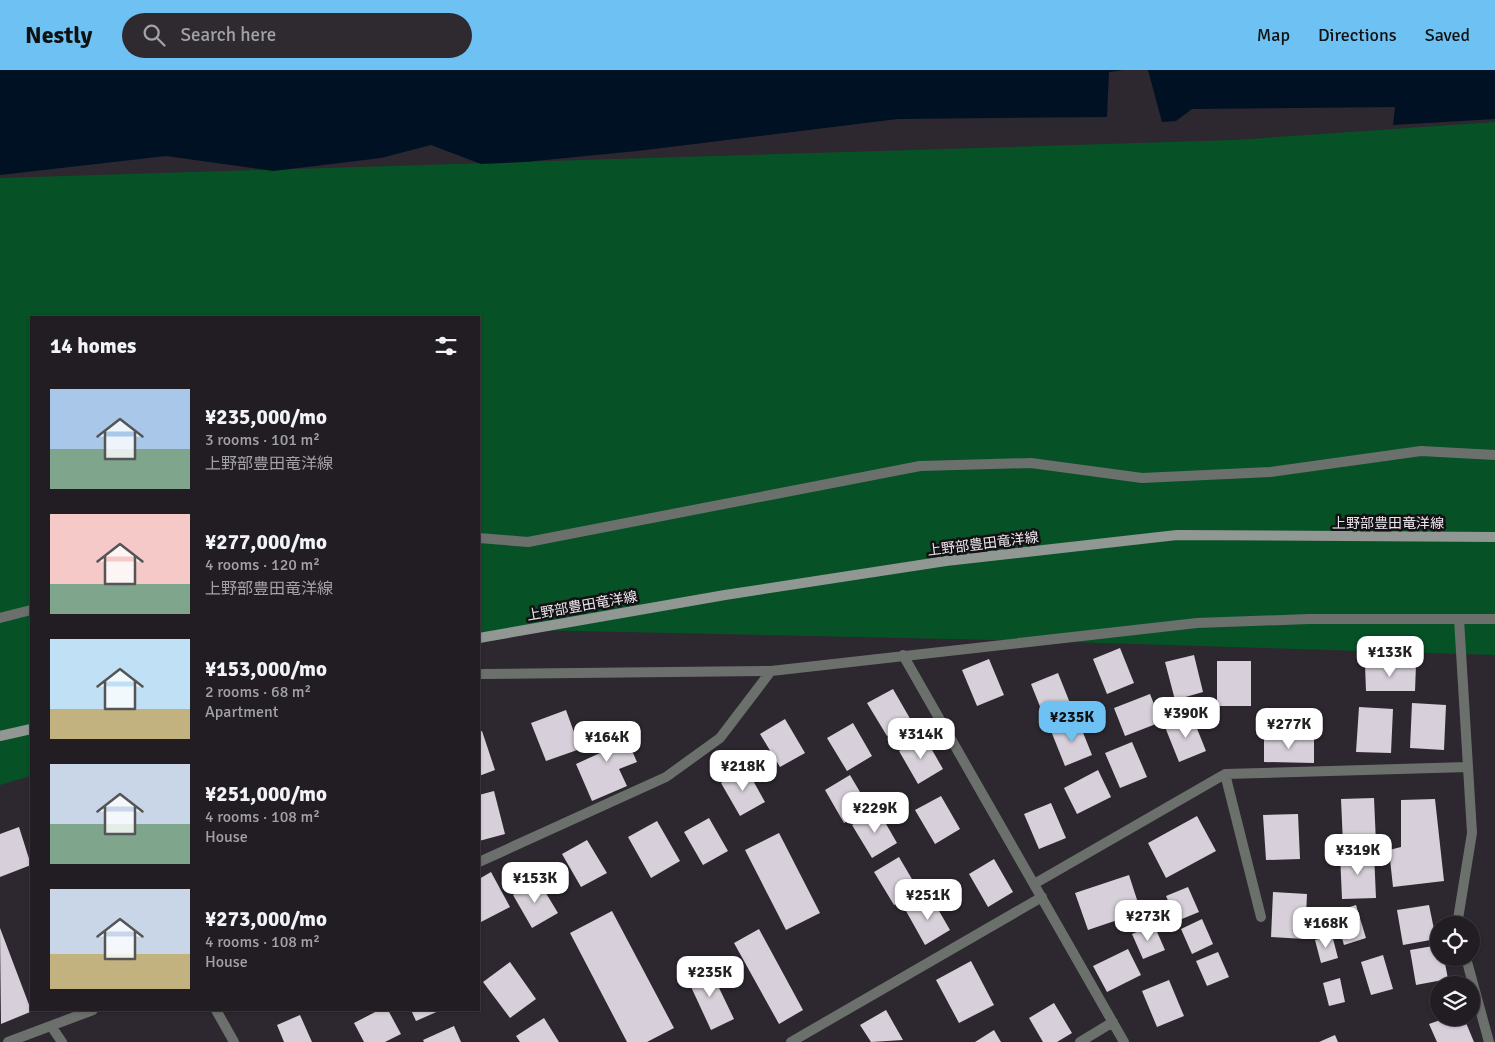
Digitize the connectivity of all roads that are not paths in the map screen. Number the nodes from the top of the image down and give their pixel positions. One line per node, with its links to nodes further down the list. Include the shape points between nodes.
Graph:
1 (1495, 455): 3 (street, via 1421,451 1270,472 1142,478 1031,463 920,466 528,542)
2 (1495, 537): 8 (main road, 上野部豊田竜洋線, via 1177,535 946,561)
3 (480, 538)
4 (30, 610): 5 (street)
5 (0, 618)
6 (1459, 619): 7 (street); 9 (street, via 1197,623); 14 (street)
7 (1495, 619)
8 (480, 638)
9 (903, 655): 10 (street); 17 (street)
10 (772, 671): 11 (street); 16 (street, via 720,738 666,777)
11 (480, 674)
12 (30, 729): 13 (main road)
13 (0, 736)
14 (1468, 767): 15 (street); 19 (street, via 1472,833)
15 (1225, 774): 17 (street); 20 (street)
16 (480, 862)
17 (1034, 884): 18 (street)
18 (1042, 897): 24 (street); 29 (street)
19 (1458, 916)
20 (1261, 917)
21 (1468, 966): 32 (street)
22 (90, 1011): 25 (street)
23 (217, 1011): 28 (street)
24 (1113, 1022): 30 (street); 31 (street)
25 (51, 1026): 26 (street); 27 (street)
26 (8, 1042)
27 (62, 1042)
28 (234, 1042)
29 (791, 1042)
30 (1080, 1042)
31 (1124, 1042)
32 (1489, 1042)

